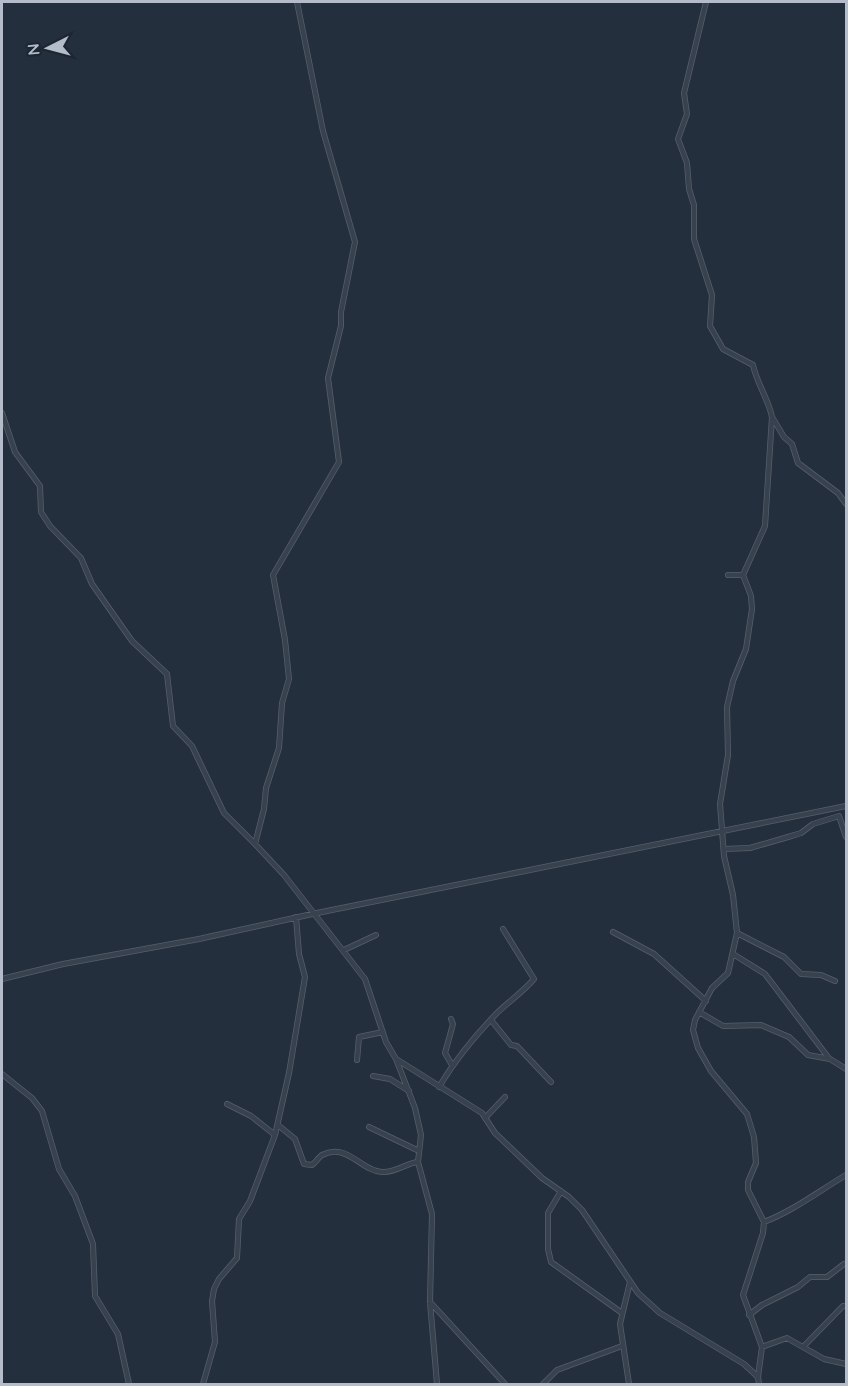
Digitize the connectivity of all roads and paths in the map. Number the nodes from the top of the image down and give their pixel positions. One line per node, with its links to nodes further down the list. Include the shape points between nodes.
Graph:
1 (297, 2): 11 (street, via 323,130 355,242 328,378 339,462 273,575 289,680 282,703 279,748)
2 (706, 2): 4 (street, via 684,93 687,114 678,139 687,163 694,239 712,295 710,326 723,349 753,365)
3 (2, 413): 11 (street, via 15,452 40,486 41,512 81,558 92,584 132,641 167,674 173,726 192,746 224,813)
4 (772, 417): 5 (street, via 792,444 798,463 838,493); 7 (street, via 765,526)
5 (846, 504)
6 (728, 575): 7 (street)
7 (744, 575): 9 (street, via 752,609 746,649 727,707 728,755 720,804)
8 (846, 806): 9 (street)
9 (722, 831): 12 (street); 13 (street)
10 (846, 837): 12 (street, via 839,816 813,824 801,833 750,848)
11 (255, 844): 13 (street)
12 (724, 849): 17 (street)
13 (312, 914): 14 (street); 19 (street)
14 (296, 917): 21 (street); 41 (street, via 305,977)
15 (503, 929): 26 (street, via 534,979)
16 (613, 932): 23 (street, via 654,954)
17 (737, 933): 20 (street); 22 (street, via 784,957 801,974 821,975)
18 (376, 935): 19 (street)
19 (344, 950): 27 (street, via 369,985)
20 (733, 954): 23 (street, via 728,973 712,988); 29 (street, via 765,974)
21 (2, 979)
22 (835, 981)
23 (706, 1001): 24 (street)
24 (699, 1012): 29 (street, via 723,1026 761,1025 789,1037 808,1056); 48 (street, via 693,1030 698,1048 751,1124 756,1163 748,1190)
25 (452, 1019): 31 (street, via 445,1053)
26 (491, 1020): 31 (street); 35 (street)
27 (383, 1032): 28 (street); 30 (street, via 359,1037)
28 (396, 1059): 36 (street); 37 (street)
29 (830, 1059): 32 (street)
30 (357, 1060)
31 (452, 1065): 36 (street)
32 (846, 1069)
33 (2, 1074): 60 (street, via 42,1111 59,1169 75,1196 93,1244 95,1296 118,1334)
34 (373, 1076): 37 (street)
35 (550, 1082)
36 (439, 1087): 40 (street, via 465,1100)
37 (409, 1091): 44 (street, via 421,1135)
38 (505, 1097): 40 (street)
39 (227, 1104): 43 (street)
40 (485, 1118): 47 (street, via 495,1133)
41 (278, 1125): 43 (street); 45 (street, via 295,1139 304,1164 312,1165 322,1155 341,1153 349,1153 368,1168 382,1172)
42 (369, 1127): 44 (street)
43 (276, 1135): 61 (street, via 239,1220 237,1258 214,1289 215,1342)
44 (419, 1151): 45 (street)
45 (418, 1162): 51 (street, via 432,1214)
46 (846, 1175): 48 (street, via 787,1213)
47 (561, 1191): 50 (street, via 599,1232); 53 (street, via 548,1214 552,1262)
48 (764, 1222): 54 (street, via 762,1243 743,1291)
49 (844, 1264): 54 (street, via 827,1277 810,1277)
50 (630, 1282): 53 (street); 59 (street, via 660,1313 736,1357)
51 (430, 1302): 62 (street); 63 (street)
52 (846, 1306): 56 (street)
53 (622, 1313): 55 (street)
54 (749, 1315): 57 (street)
55 (622, 1346): 64 (street, via 557,1370); 65 (street)
56 (804, 1346): 57 (street, via 787,1338); 58 (street, via 824,1359)
57 (762, 1347): 59 (street)
58 (846, 1364)
59 (758, 1377): 66 (street)
60 (129, 1384)
61 (203, 1384)
62 (437, 1384)
63 (505, 1384)
64 (543, 1384)
65 (629, 1384)
66 (759, 1384)

